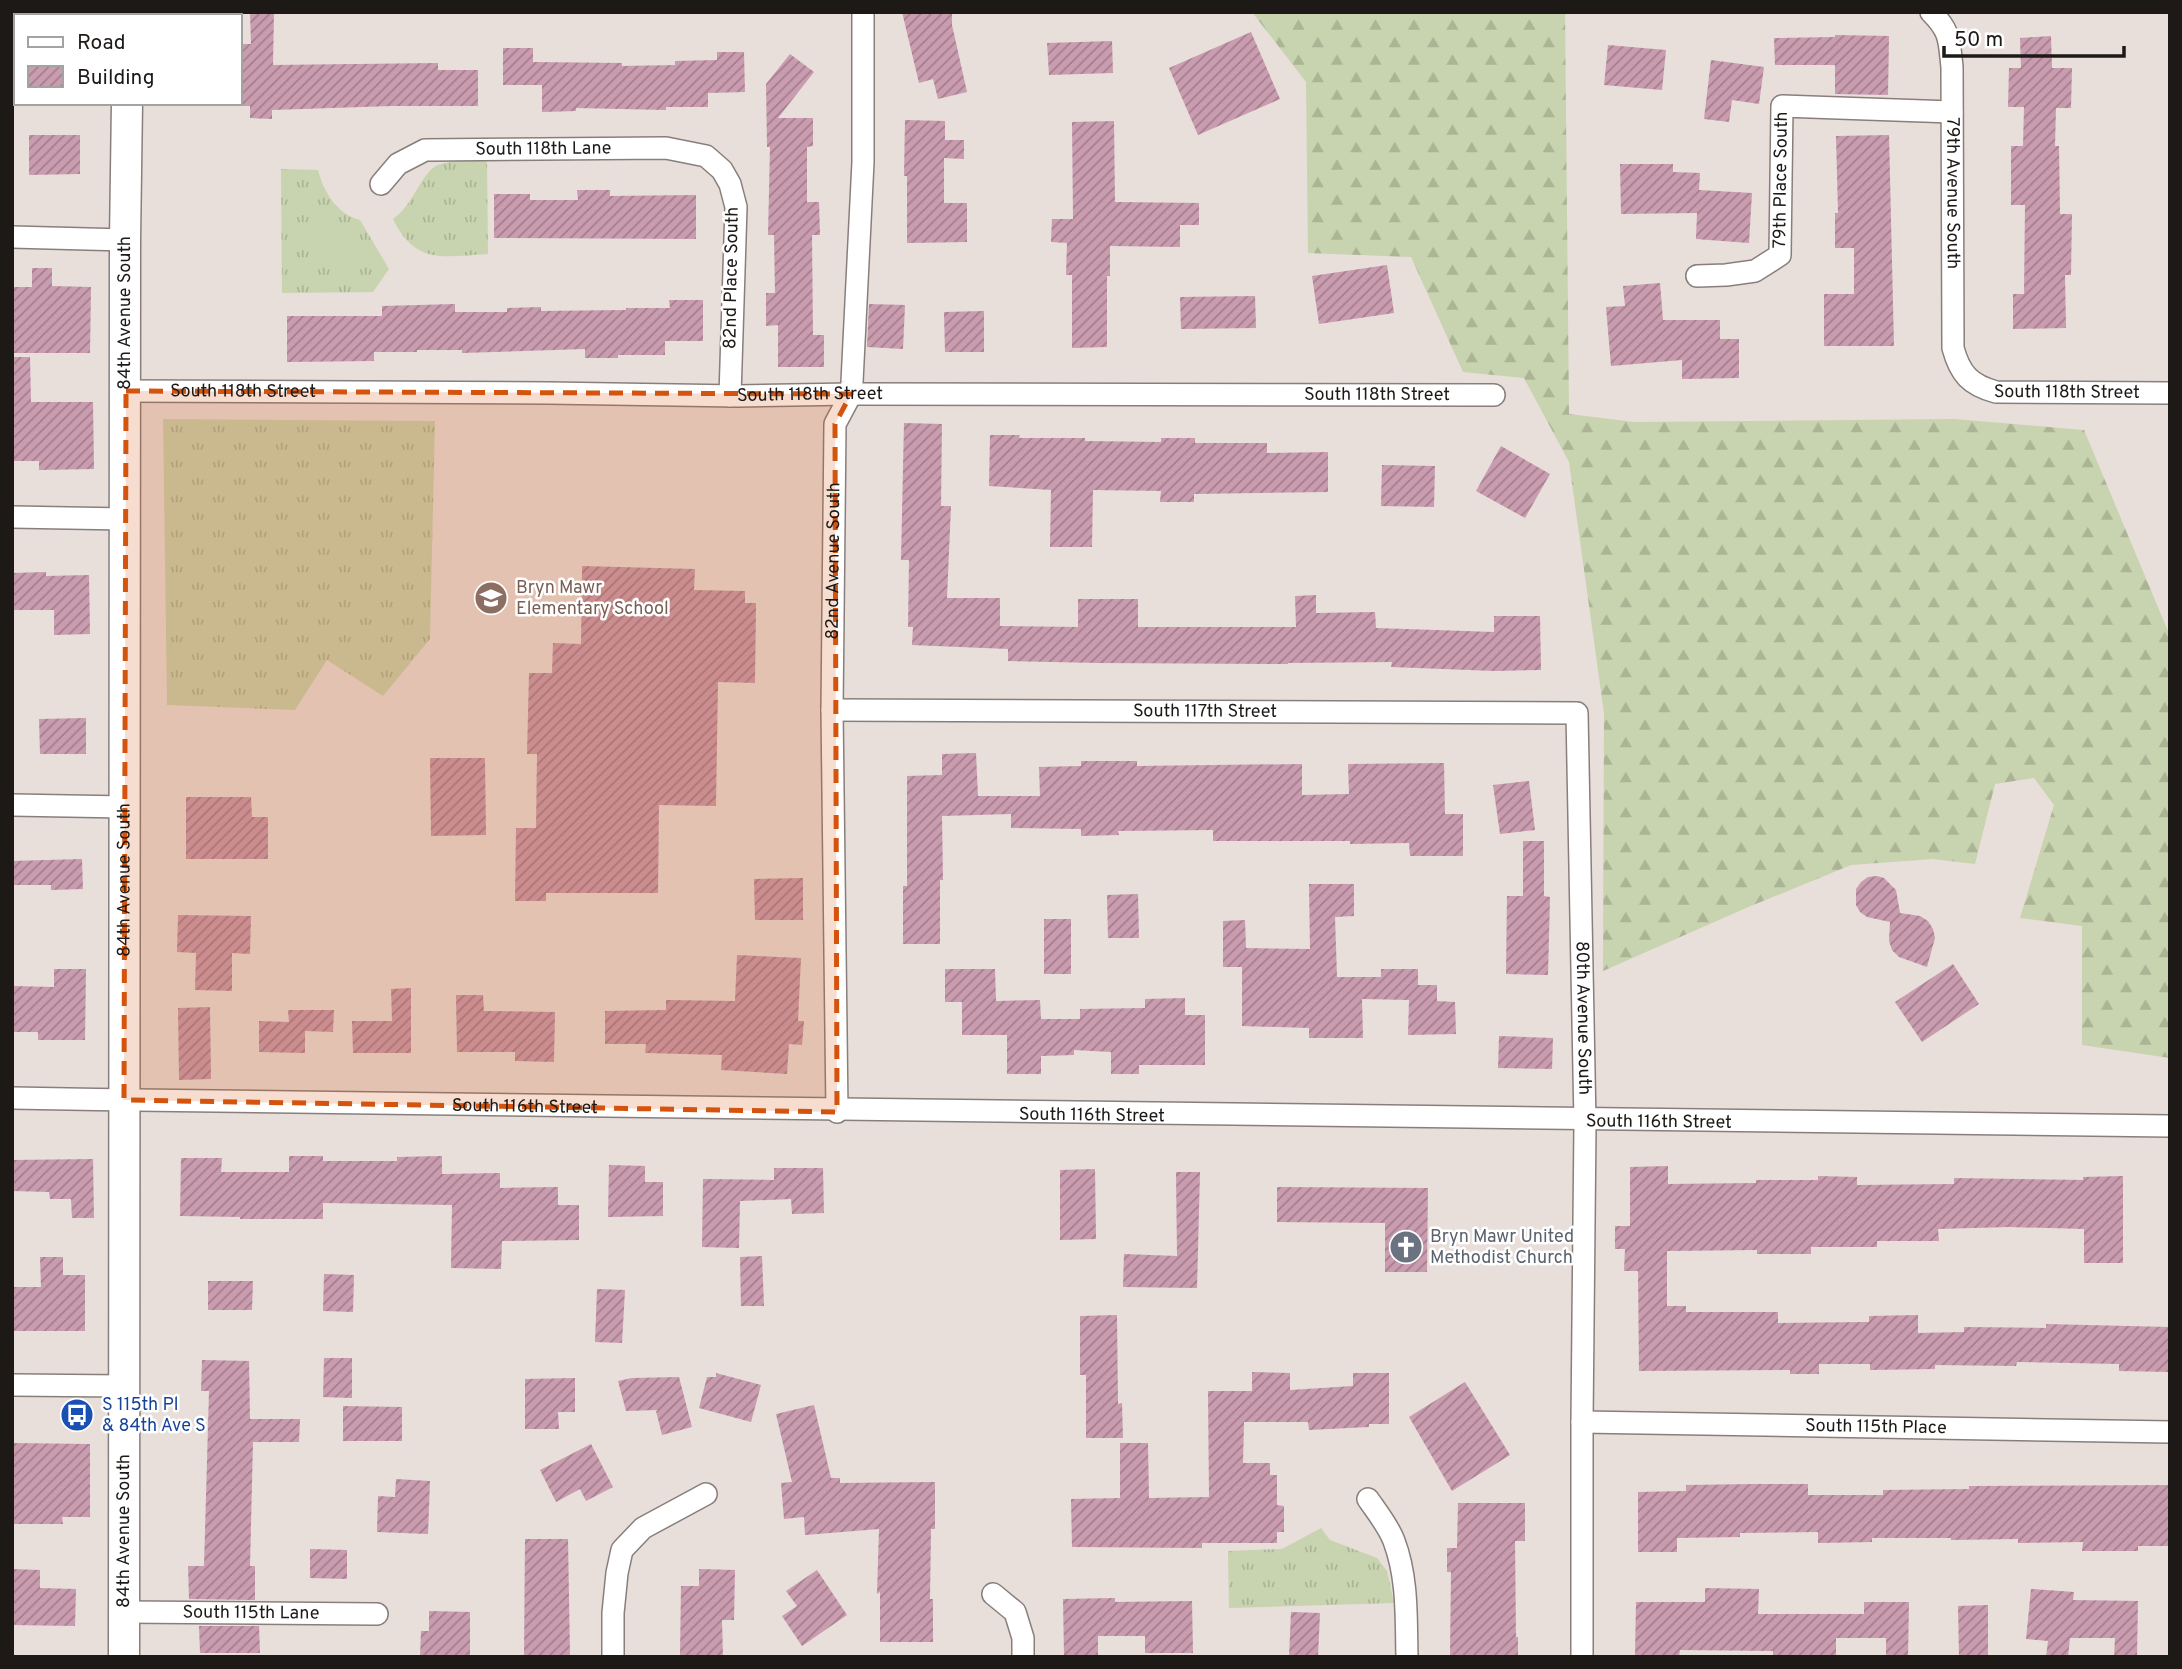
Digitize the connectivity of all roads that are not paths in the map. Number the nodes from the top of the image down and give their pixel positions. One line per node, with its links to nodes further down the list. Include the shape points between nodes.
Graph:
1 (863, 12): 13 (street, 82nd Avenue South, via 863,162)
2 (1931, 12): 4 (street, 79th Avenue South, via 1948,34)
3 (127, 105): 8 (street, 84th Avenue South)
4 (1952, 112): 9 (street, 79th Place South, via 1782,106 1780,255 1755,271); 10 (street, 79th Avenue South, via 1953,348 1958,366)
5 (716, 165): 6 (street, South 118th Lane, via 706,156 666,148 425,150 398,164); 15 (street, 82nd Place South, via 730,184 736,207)
6 (381, 184)
7 (12, 237): 8 (street)
8 (125, 240): 11 (street, 84th Avenue South)
9 (1697, 276)
10 (1969, 378): 12 (street, South 118th Street, via 1996,392)
11 (126, 391): 15 (street, South 118th Street); 17 (street, 84th Avenue South)
12 (2170, 393)
13 (850, 394): 14 (street, South 118th Street); 15 (street, South 118th Street); 18 (street, 82nd Avenue South, via 835,424)
14 (1494, 395)
15 (730, 396)
16 (12, 517): 17 (street)
17 (125, 519): 21 (street, 84th Avenue South)
18 (832, 710): 19 (street, South 117th Street); 24 (street, 82nd Avenue South)
19 (1577, 713): 25 (street, 80th Avenue South)
20 (12, 805): 21 (street)
21 (125, 807): 23 (street, 84th Avenue South)
22 (12, 1098): 23 (street, South 116th Street)
23 (124, 1100): 24 (street, South 116th Street); 28 (street, 84th Avenue South)
24 (837, 1112): 25 (street, South 116th Street)
25 (1585, 1123): 26 (street, South 116th Street); 29 (street, 80th Avenue South)
26 (2170, 1126)
27 (12, 1385): 28 (street)
28 (123, 1386): 34 (street, 84th Avenue South)
29 (1581, 1422): 30 (street, South 115th Place); 40 (street, 80th Avenue South)
30 (2170, 1432)
31 (706, 1494): 37 (street, via 643,1528 622,1550 613,1613)
32 (1368, 1499): 39 (street, via 1394,1539 1401,1566)
33 (993, 1594): 38 (street, via 1015,1612)
34 (124, 1612): 35 (street, South 115th Lane); 36 (street, 84th Avenue South)
35 (377, 1614)
36 (124, 1657)
37 (613, 1657)
38 (1023, 1657)
39 (1406, 1657)
40 (1582, 1657)

